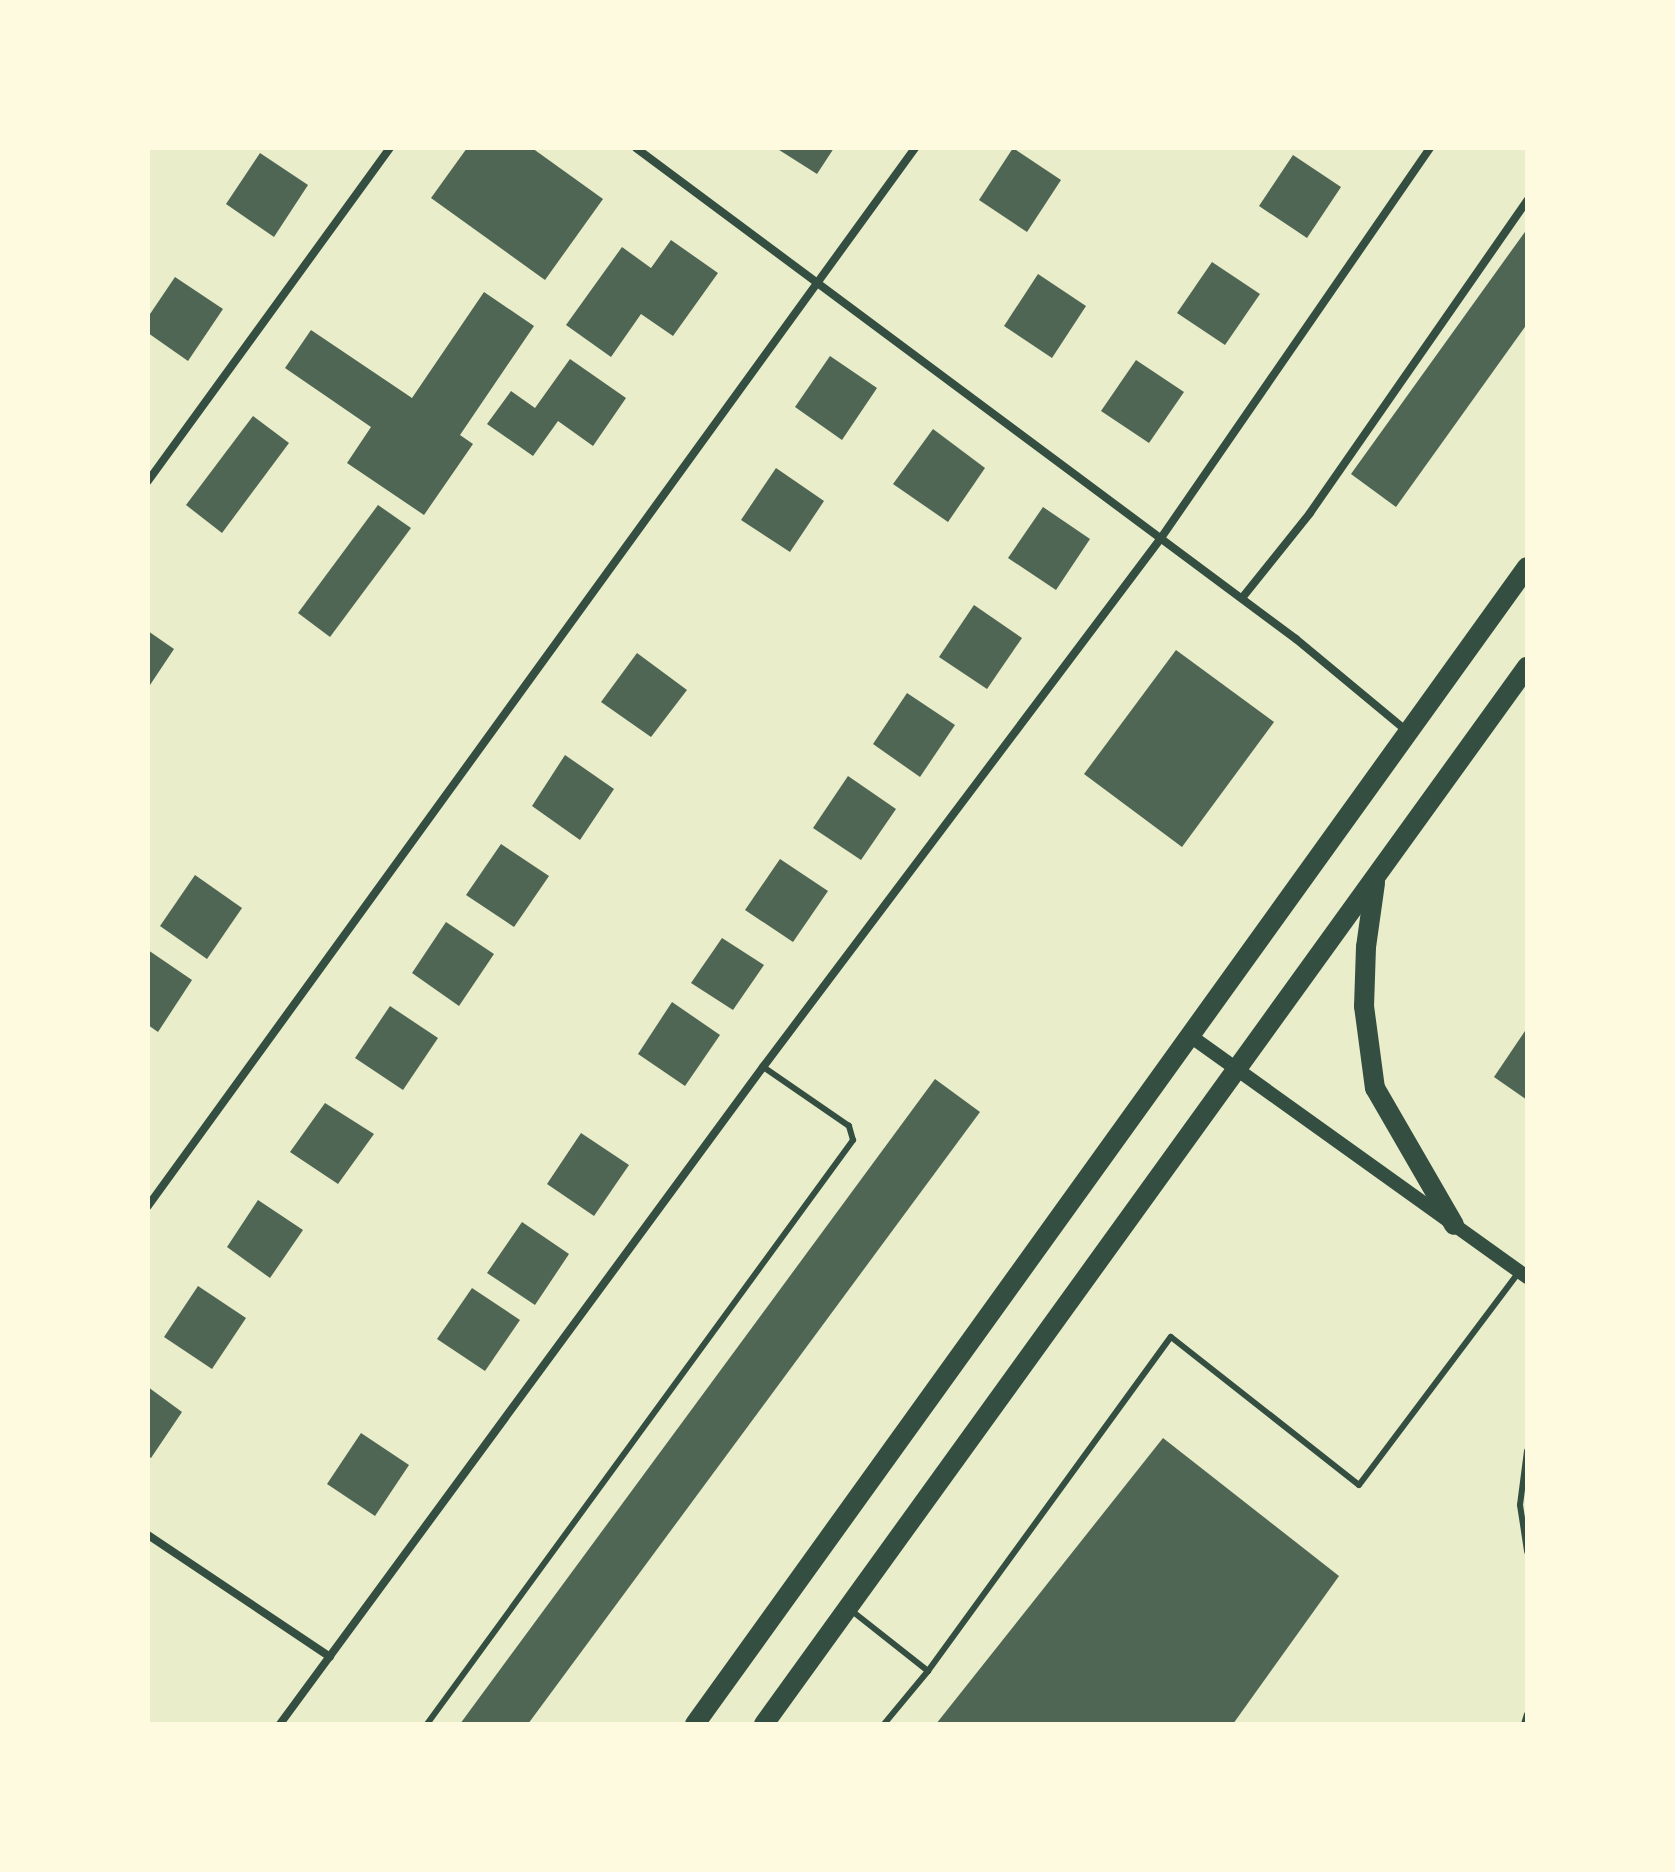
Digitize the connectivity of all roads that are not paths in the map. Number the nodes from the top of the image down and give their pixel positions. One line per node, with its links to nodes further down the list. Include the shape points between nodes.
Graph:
1 (390, 148): 7 (street)
2 (636, 148): 6 (street)
3 (915, 148): 6 (street)
4 (1430, 148): 8 (street)
5 (1527, 201): 10 (street, via 1310,513)
6 (818, 283): 8 (street); 17 (street)
7 (148, 481)
8 (1161, 538): 10 (street); 15 (street)
9 (1527, 567): 12 (main road)
10 (1242, 598): 12 (street)
11 (1527, 667): 13 (main road)
12 (1409, 733): 14 (main road)
13 (1376, 879): 16 (main road); 18 (main road, via 1364,1006 1375,1088)
14 (1189, 1035): 16 (street); 29 (main road)
15 (763, 1067): 24 (street); 28 (lane, via 849,1126 853,1140)
16 (1239, 1071): 18 (street); 23 (main road)
17 (148, 1206)
18 (1454, 1225): 19 (street)
19 (1523, 1274): 25 (lane, via 1359,1485 1171,1337)
20 (1527, 1451): 22 (lane, via 1520,1505)
21 (148, 1535): 24 (street)
22 (1527, 1551)
23 (846, 1606): 25 (lane); 30 (main road)
24 (330, 1657): 27 (street)
25 (928, 1671): 31 (lane)
26 (1527, 1714): 32 (lane)
27 (280, 1724)
28 (427, 1724)
29 (695, 1724)
30 (764, 1724)
31 (884, 1724)
32 (1524, 1724)

